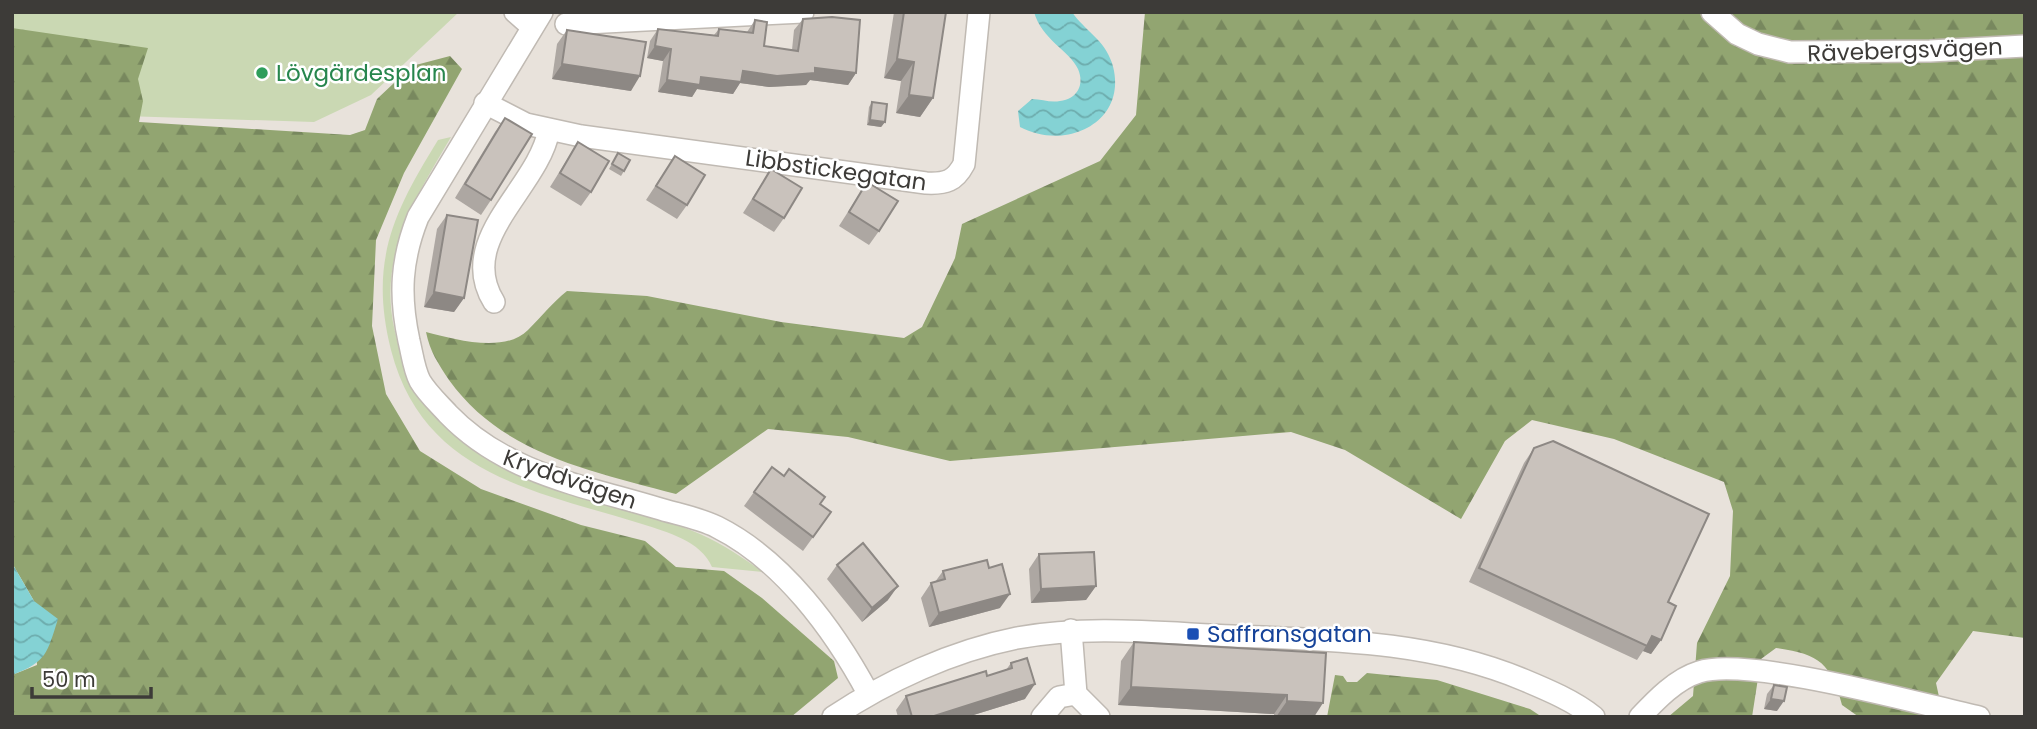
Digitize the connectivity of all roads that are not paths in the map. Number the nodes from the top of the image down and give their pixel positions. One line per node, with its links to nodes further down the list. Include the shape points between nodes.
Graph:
1 (515, 12): 5 (street)
2 (803, 12): 6 (street)
3 (979, 12): 9 (street, Libbstickegatan, via 964,164 948,182)
4 (1712, 12): 7 (street, Rävebergsvägen, via 1747,39 1790,52)
5 (537, 20): 8 (street, Kryddvägen)
6 (566, 24)
7 (2025, 46)
8 (485, 103): 9 (street, Libbstickegatan); 12 (street, Kryddvägen, via 418,217 407,245 401,296 420,381 457,424 489,451 526,469 716,526 754,549 804,600)
9 (549, 131): 10 (street, via 541,153 487,244 484,285)
10 (494, 302)
11 (1072, 630): 12 (street, via 1014,639 942,661); 13 (street); 17 (street, via 1356,642 1441,652 1534,684)
12 (868, 693): 14 (street)
13 (1076, 694): 15 (street, via 1059,697); 16 (street)
14 (833, 717)
15 (1042, 717)
16 (1099, 717)
17 (1594, 717)
18 (1640, 717): 19 (street, via 1682,681 1722,669 1789,676)
19 (1979, 717)

